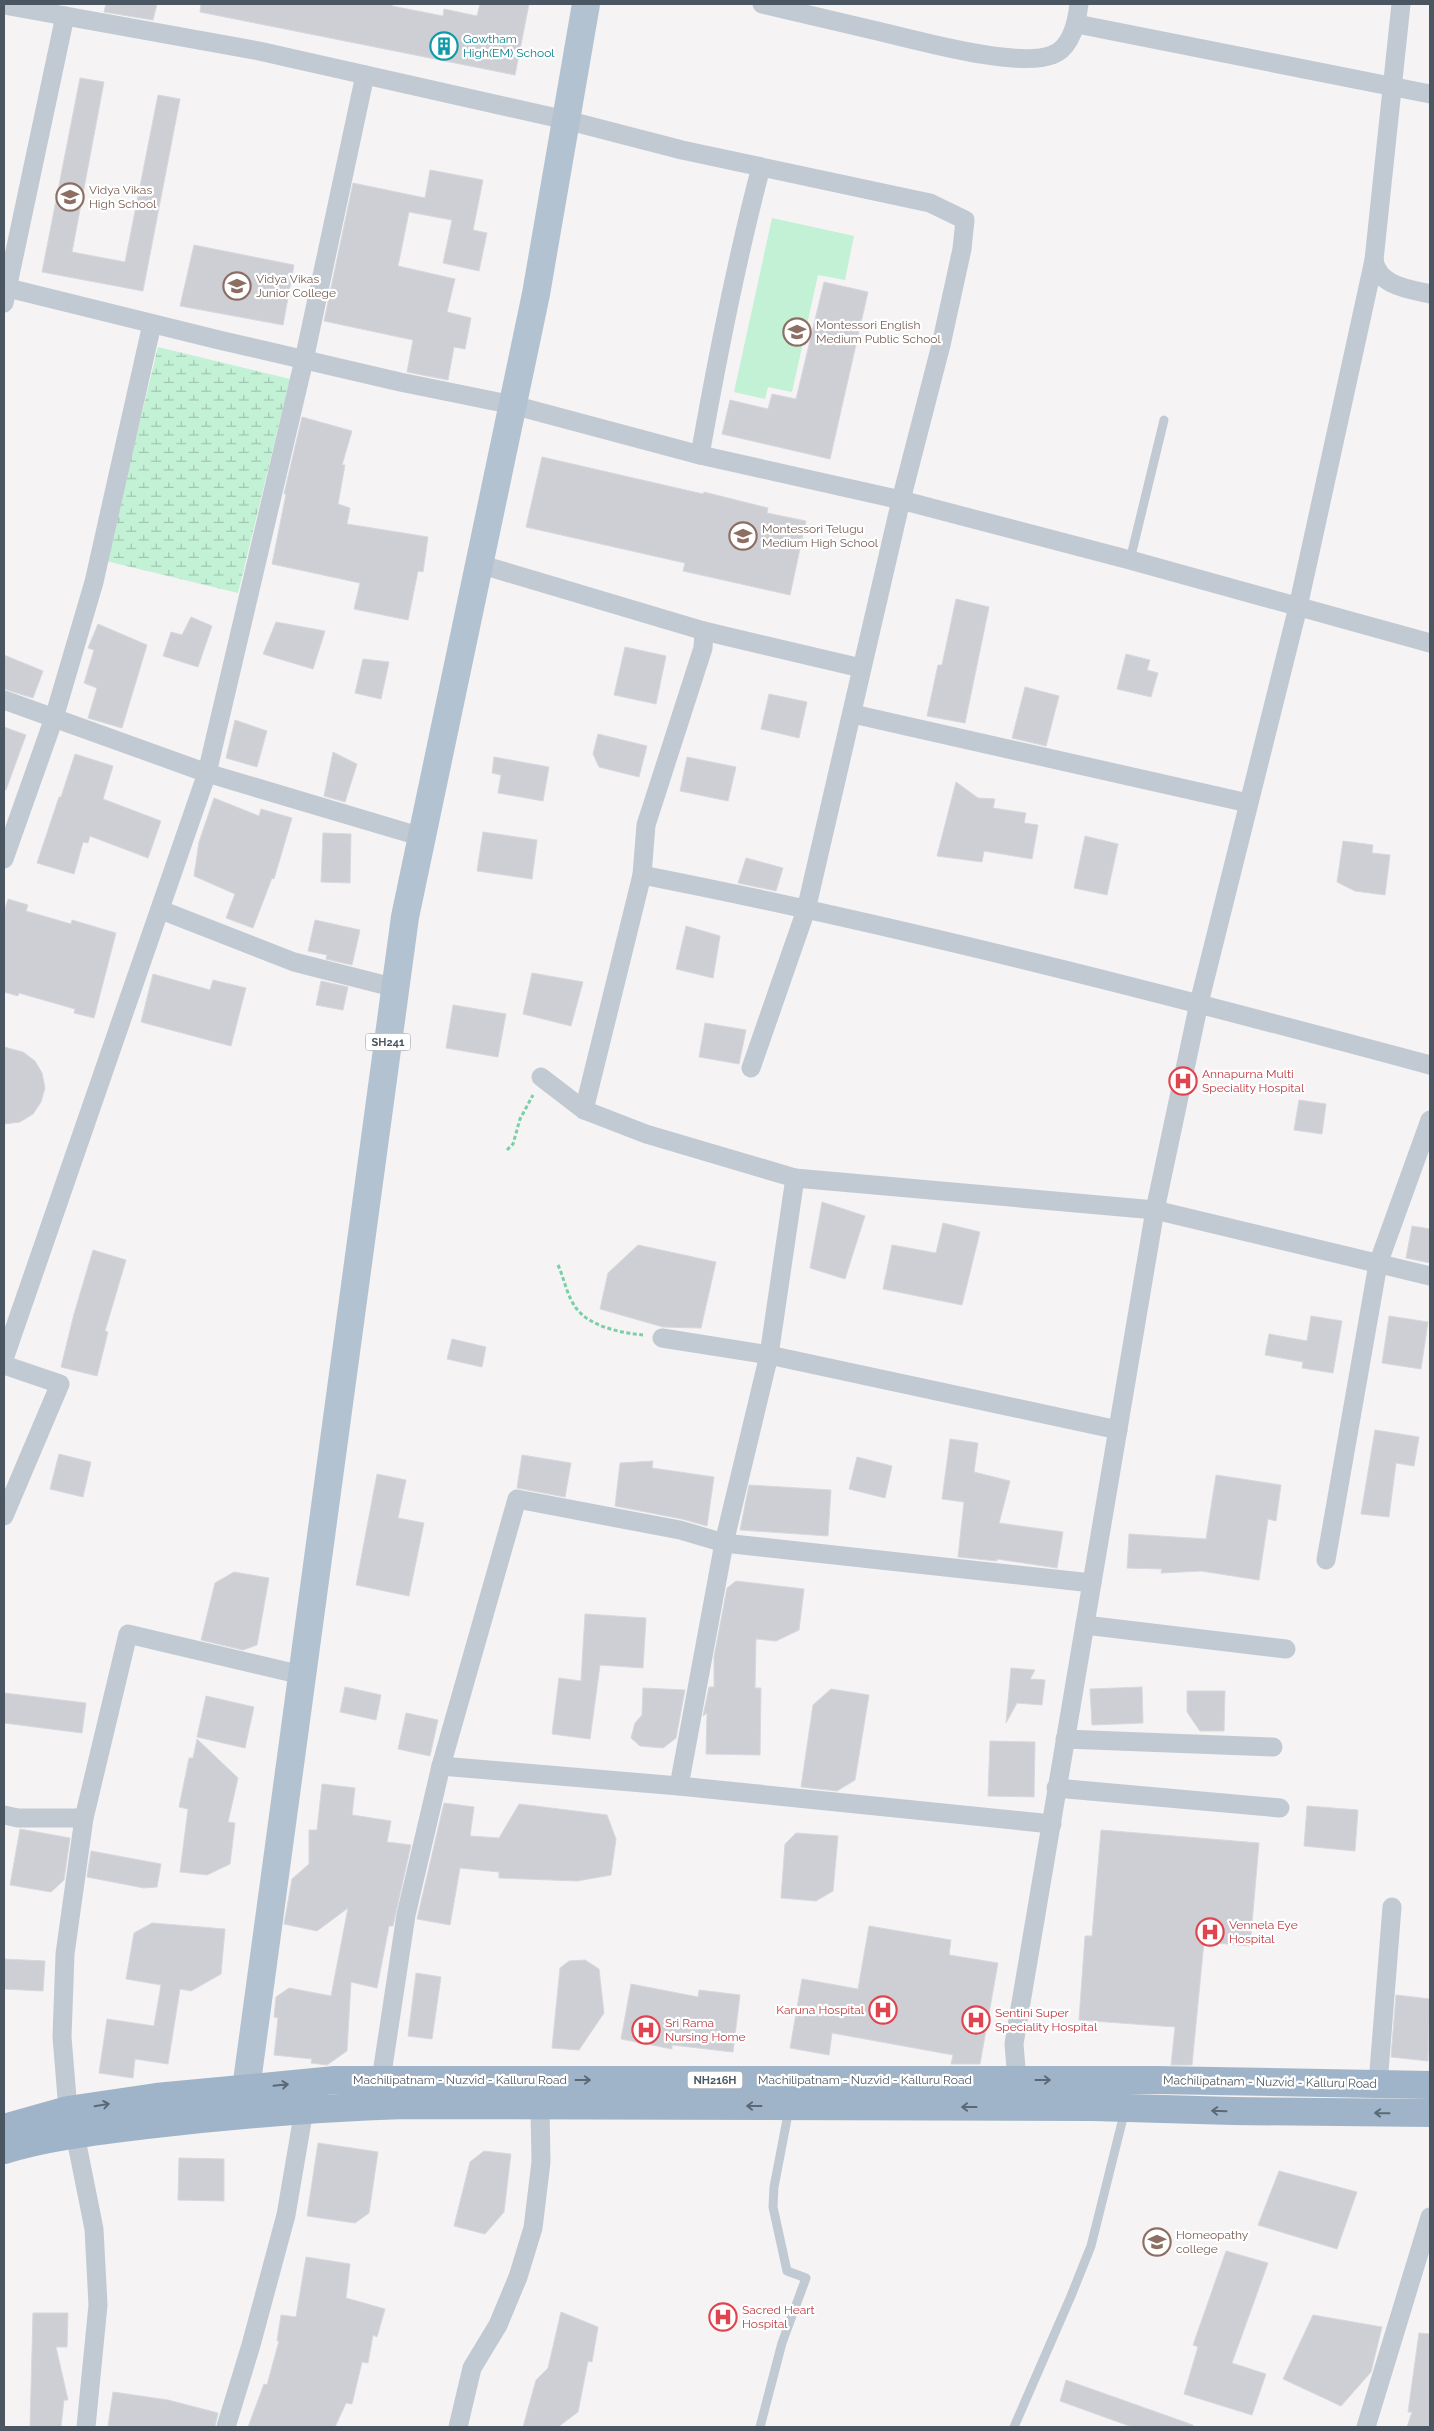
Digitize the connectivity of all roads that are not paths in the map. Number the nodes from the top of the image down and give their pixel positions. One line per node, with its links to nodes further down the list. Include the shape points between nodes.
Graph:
1 (586, 4): 11 (main road, SH241)
2 (762, 4): 7 (street, via 930,43 1020,59 1054,55)
3 (1079, 4): 7 (street)
4 (1401, 4): 9 (street)
5 (4, 5): 6 (street)
6 (65, 16): 8 (street, via 259,51); 14 (street)
7 (1077, 24): 9 (street)
8 (365, 75): 11 (street); 17 (street)
9 (1391, 88): 10 (street); 13 (street)
10 (1430, 94)
11 (566, 120): 12 (street); 18 (main road, SH241)
12 (761, 167): 20 (street); 21 (street, via 930,203 965,220 962,249 941,345)
13 (1374, 260): 15 (street, via 1375,269 1386,280 1396,286); 24 (street)
14 (5, 293): 16 (street)
15 (1430, 294)
16 (152, 324): 17 (street); 30 (street, via 94,582)
17 (304, 360): 18 (street); 31 (street)
18 (513, 405): 20 (street); 23 (main road, SH241)
19 (1164, 420): 22 (lane)
20 (700, 455): 21 (street)
21 (901, 500): 22 (street); 27 (street)
22 (1130, 560): 24 (street)
23 (479, 564): 25 (street); 33 (main road, SH241)
24 (1298, 607): 26 (street); 32 (street)
25 (704, 631): 27 (street); 35 (street, via 703,648 646,825)
26 (1430, 643)
27 (861, 668): 29 (street)
28 (4, 700): 30 (street)
29 (853, 714): 32 (street); 37 (street)
30 (54, 718): 31 (street); 34 (street)
31 (207, 773): 33 (street); 36 (street)
32 (1248, 803): 39 (street)
33 (422, 837): 38 (main road, SH241, via 405,917)
34 (4, 859)
35 (642, 875): 37 (street); 43 (street)
36 (161, 910): 38 (street, via 294,962); 51 (street)
37 (806, 910): 39 (street); 41 (street)
38 (396, 988): 60 (main road, SH241)
39 (1199, 1003): 40 (street); 46 (street)
40 (1430, 1065)
41 (751, 1068)
42 (540, 1077): 43 (street)
43 (584, 1110): 45 (street, via 646,1134)
44 (1430, 1120): 47 (street)
45 (795, 1178): 46 (street); 50 (street)
46 (1155, 1210): 47 (street); 53 (street)
47 (1378, 1264): 48 (street); 56 (street)
48 (1430, 1276)
49 (662, 1338): 50 (street)
50 (769, 1355): 53 (street); 55 (street)
51 (4, 1359)
52 (4, 1365): 54 (street, via 60,1384)
53 (1118, 1430): 57 (street)
54 (4, 1516)
55 (724, 1543): 57 (street); 63 (street, via 680,1530 517,1499); 64 (street)
56 (1326, 1560)
57 (1092, 1583): 58 (street)
58 (1085, 1625): 59 (street); 61 (street)
59 (1286, 1648)
60 (302, 1675): 68 (street, via 128,1634); 75 (main road, SH241)
61 (1064, 1739): 62 (street); 65 (street)
62 (1273, 1747)
63 (441, 1766): 64 (street); 71 (street, via 406,1915)
64 (679, 1786): 69 (street)
65 (1056, 1788): 66 (street); 69 (street)
66 (1280, 1808)
67 (4, 1815): 68 (street)
68 (84, 1818): 82 (street, via 65,1954 62,2037)
69 (1052, 1824): 72 (street, via 1014,2044)
70 (1392, 1908): 73 (street)
71 (381, 2080): 75 (highway, Machilipatnam - Nuzvid - Kalluru Road / NH216H, one-way to 71, via 335,2080); 76 (highway, Machilipatnam - Nuzvid - Kalluru Road / NH216H, one-way to 76)
72 (1017, 2080): 73 (highway, Machilipatnam - Nuzvid - Kalluru Road / NH216H, one-way to 73); 76 (highway, Machilipatnam - Nuzvid - Kalluru Road / NH216H); 78 (street)
73 (1378, 2084): 74 (highway, Machilipatnam - Nuzvid - Kalluru Road / NH216H)
74 (1430, 2085)
75 (246, 2089): 82 (highway, Machilipatnam - Nuzvid - Kalluru Road / NH216H, one-way to 75, via 156,2097)
76 (795, 2092): 77 (highway, Machilipatnam - Nuzvid - Kalluru Road / NH216H, one-way to 77); 78 (highway, Machilipatnam - Nuzvid - Kalluru Road / NH216H, one-way to 76); 89 (lane, via 774,2187 773,2207 787,2270 806,2278 782,2343)
77 (540, 2106): 80 (highway, Machilipatnam - Nuzvid - Kalluru Road / NH216H, via 404,2104); 88 (street, via 541,2162 533,2228 518,2277 498,2325 472,2368)
78 (1011, 2107): 79 (highway, Machilipatnam - Nuzvid - Kalluru Road / NH216H)
79 (1126, 2107): 81 (highway, Machilipatnam - Nuzvid - Kalluru Road / NH216H, one-way to 79); 90 (lane, via 1090,2246 1072,2296)
80 (304, 2110): 82 (highway, Machilipatnam - Nuzvid - Kalluru Road / NH216H); 87 (street, via 286,2215)
81 (1430, 2113)
82 (72, 2122): 83 (highway, Machilipatnam - Nuzvid - Kalluru Road / NH216H); 84 (highway, Machilipatnam - Nuzvid - Kalluru Road / NH216H); 86 (street, via 94,2229 98,2305)
83 (4, 2128)
84 (4, 2150)
85 (1430, 2217): 91 (street)
86 (86, 2427)
87 (226, 2427)
88 (458, 2427)
89 (760, 2427)
90 (1014, 2427)
91 (1366, 2427)

